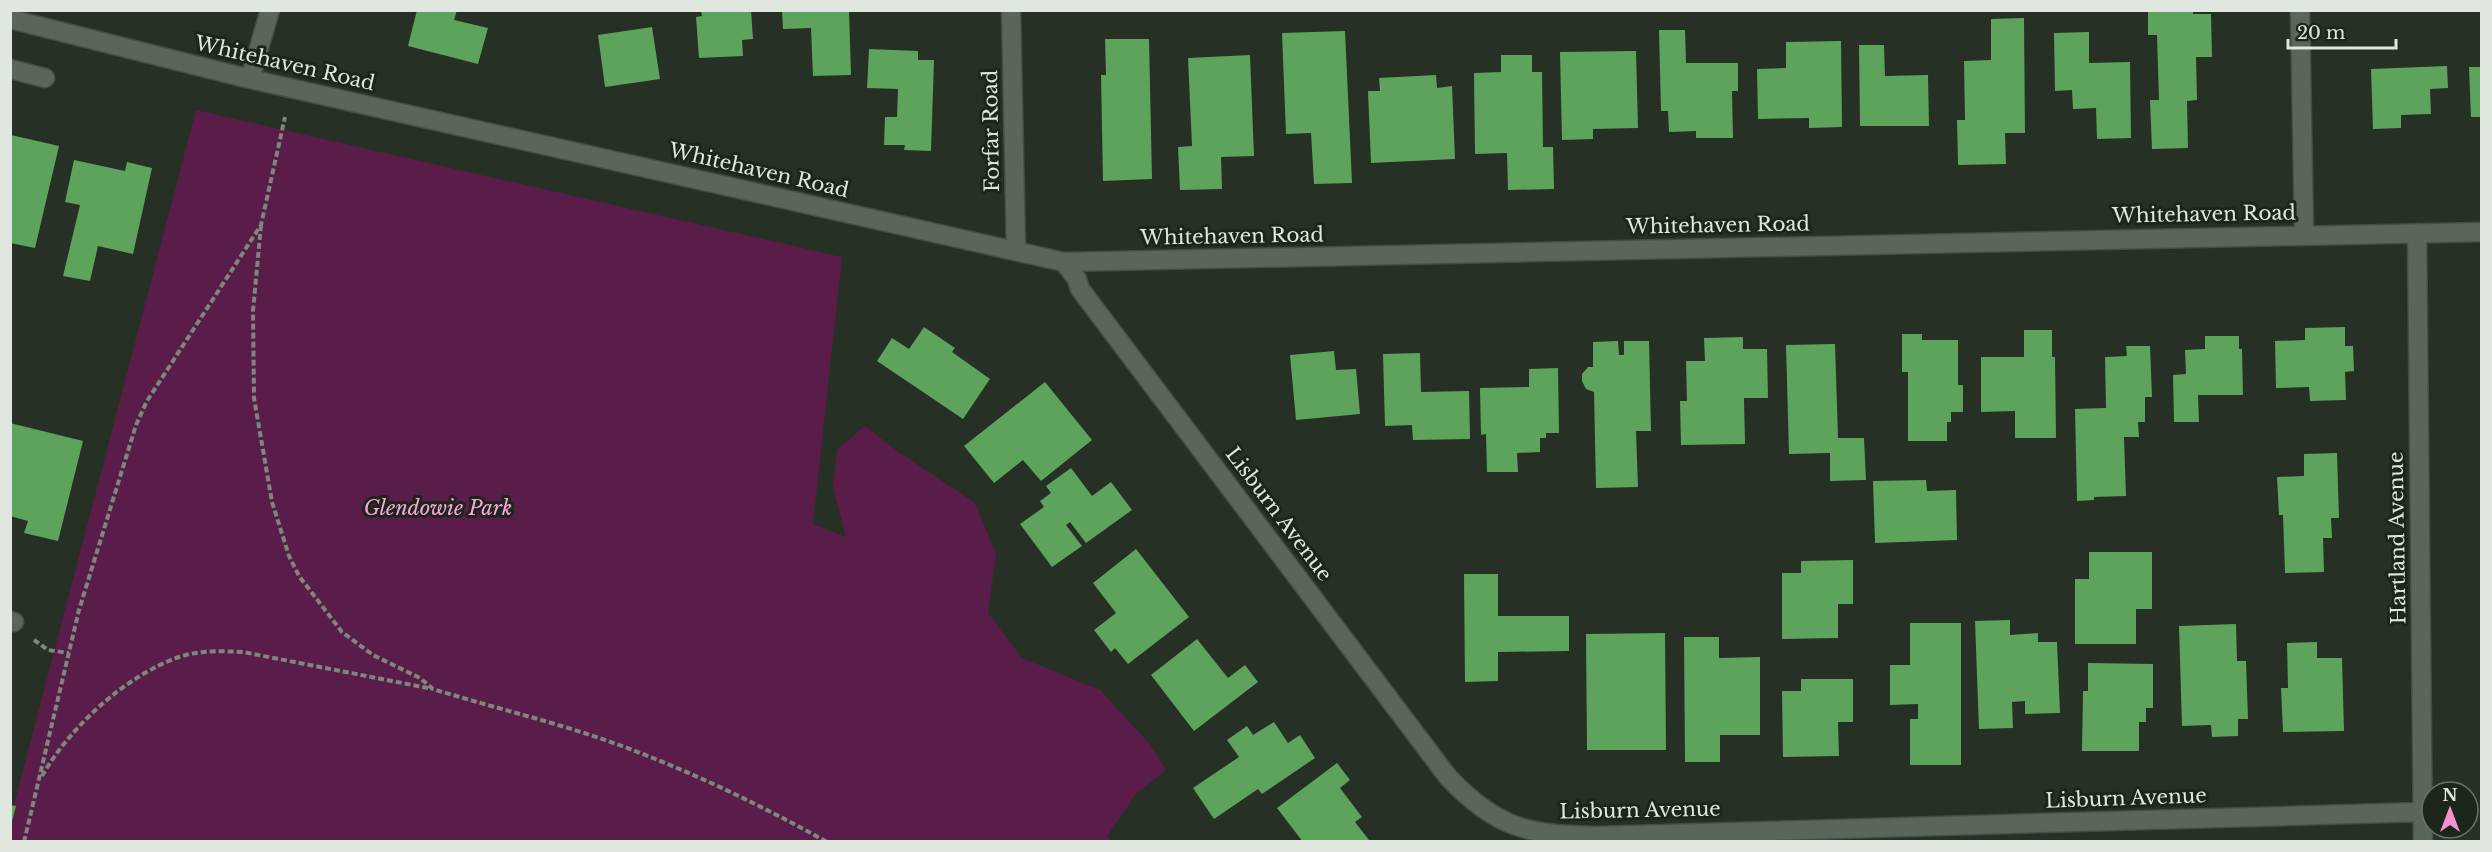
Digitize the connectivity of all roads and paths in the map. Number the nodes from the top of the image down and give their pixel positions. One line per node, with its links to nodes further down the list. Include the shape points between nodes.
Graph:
1 (270, 10): 7 (street)
2 (1011, 10): 13 (street, Forfar Road)
3 (2300, 10): 12 (street)
4 (10, 19): 7 (street, Whitehaven Road)
5 (10, 69): 6 (street)
6 (45, 78)
7 (250, 79): 13 (street, Whitehaven Road)
8 (285, 117): 9 (path)
9 (261, 225): 16 (path, via 147,401 136,425); 17 (path, via 253,311 254,398 274,512 289,556 299,576 342,632 373,656 420,678)
10 (2481, 232): 11 (street, Whitehaven Road)
11 (2417, 233): 12 (street, Whitehaven Road); 19 (street, Hartland Avenue)
12 (2304, 234): 14 (street, Whitehaven Road)
13 (1016, 250): 14 (street, Whitehaven Road)
14 (1064, 262): 20 (street, Lisburn Avenue, via 1080,289 1448,777 1494,817 1523,829 1596,836)
15 (12, 622): 16 (path, via 48,650)
16 (69, 653): 18 (path)
17 (433, 689): 18 (path, via 243,652 210,651 179,657 118,691 71,734); 22 (path, via 608,741 763,806)
18 (40, 779): 21 (path)
19 (2422, 780)
20 (2420, 812)
21 (24, 842)
22 (827, 842)

